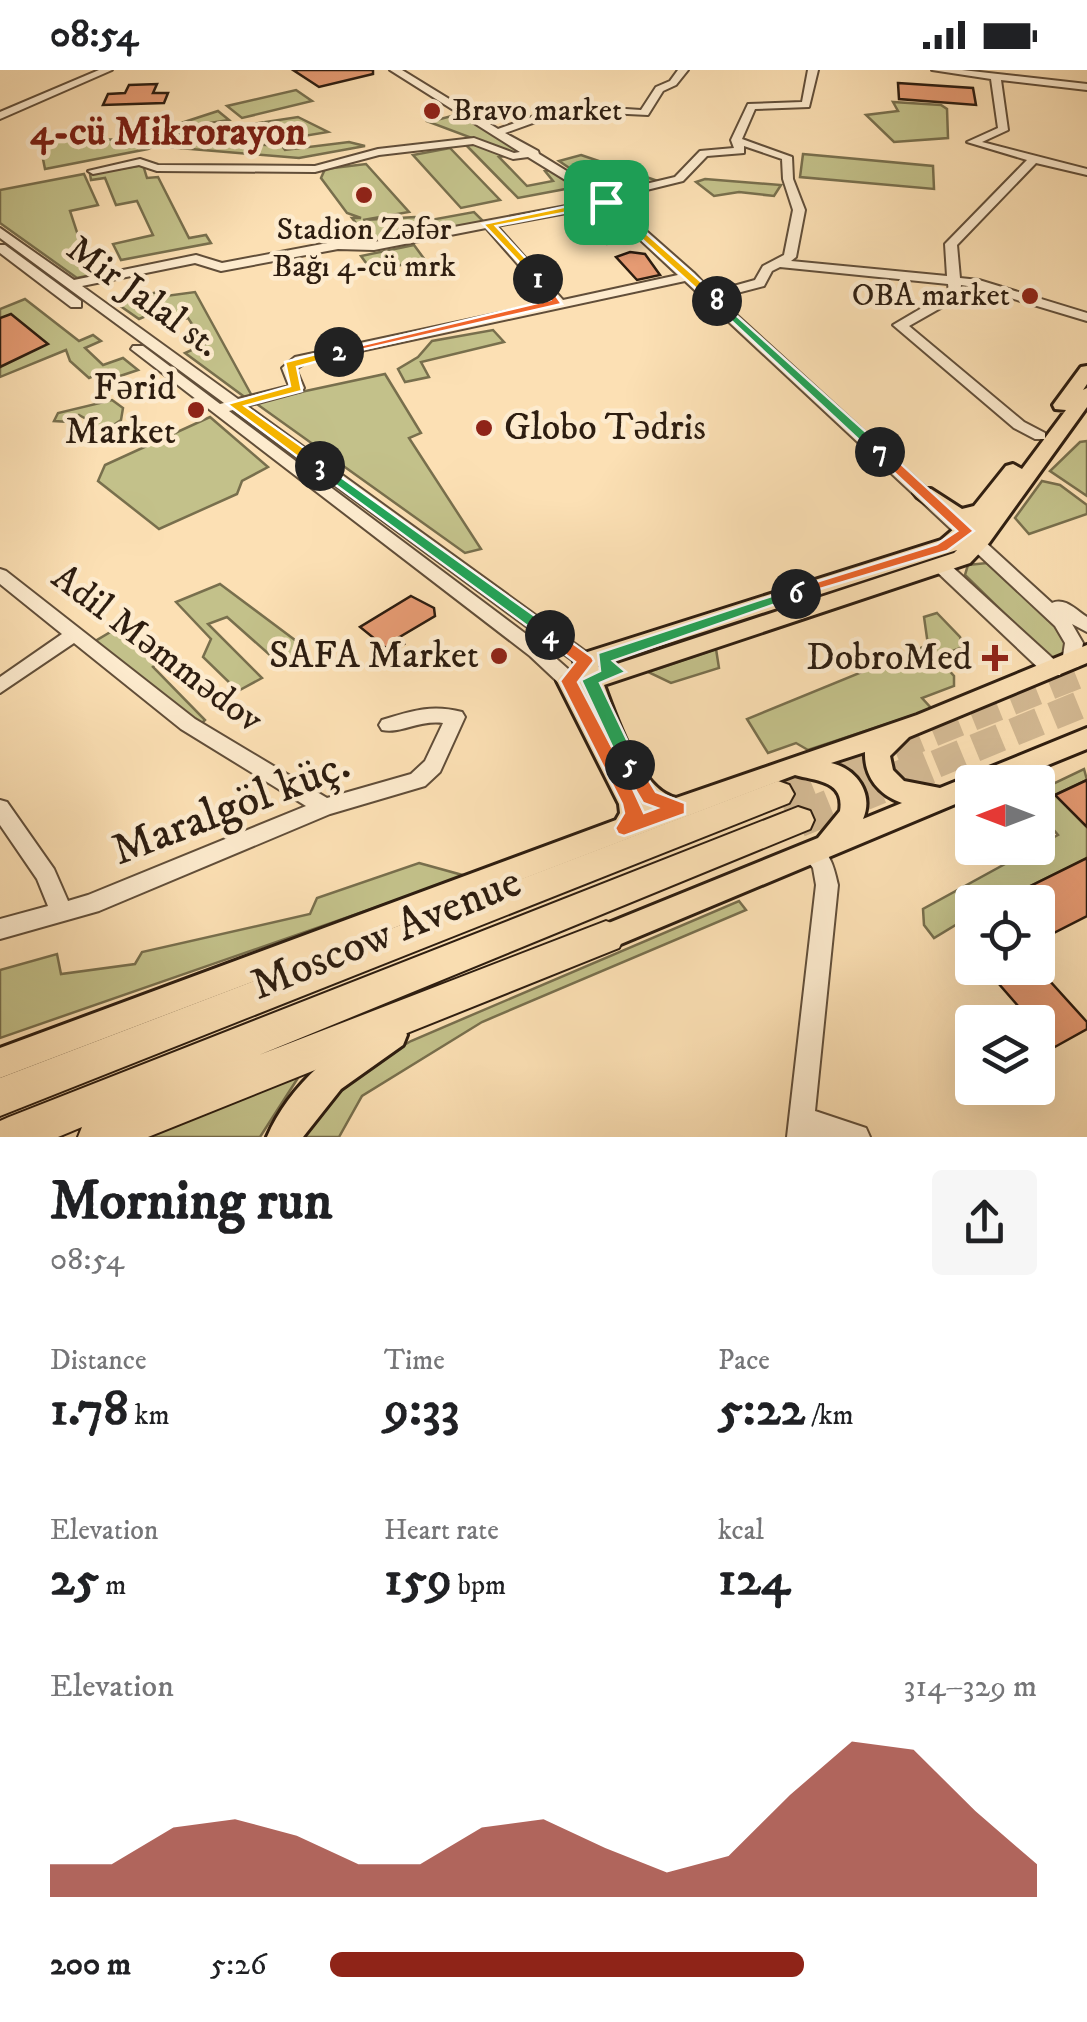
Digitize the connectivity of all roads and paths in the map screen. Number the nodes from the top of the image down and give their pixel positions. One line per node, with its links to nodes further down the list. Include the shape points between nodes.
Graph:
1 (107, 70): 8 (street)
2 (395, 70): 9 (street)
3 (683, 70): 9 (street, via 659,89 644,113 565,108)
4 (813, 70): 10 (street, via 806,105 751,106)
5 (937, 70): 6 (street)
6 (991, 77): 7 (street); 12 (street, via 1002,130 972,142)
7 (1087, 87)
8 (0, 116)
9 (499, 132): 11 (street)
10 (738, 144): 15 (street, via 735,154 704,153 678,179); 19 (street, via 787,157 799,210)
11 (534, 153): 13 (street, via 513,156 477,141 378,152 315,169 158,168 144,162); 15 (street)
12 (1034, 159): 14 (street); 21 (street, via 951,244)
13 (93, 171)
14 (1087, 172)
15 (604, 200): 16 (street); 20 (street)
16 (489, 224): 22 (street, via 225,267 196,259); 24 (street)
17 (0, 232): 22 (street, Mir Jalal st.)
18 (0, 247): 28 (street, Mir Jalal st.)
19 (783, 264): 21 (street); 23 (street, via 767,270 760,283)
20 (690, 276): 23 (street); 24 (street)
21 (954, 281): 25 (street); 29 (street, via 955,294 947,302 901,328)
22 (70, 285): 28 (street, Mir Jalal st.)
23 (712, 296): 30 (street)
24 (558, 302): 28 (street, via 294,362 289,371 297,388)
25 (1087, 317)
26 (1087, 371): 29 (main road)
27 (1087, 394): 31 (main road)
28 (225, 407): 32 (street, Mir Jalal st.); 34 (street, Mir Jalal st.)
29 (1040, 436): 31 (main road)
30 (924, 493): 31 (main road)
31 (980, 527): 33 (main road, via 962,558); 36 (street); 38 (street, via 1066,626 1076,648); 39 (main road, via 942,548)
32 (448, 560): 34 (street); 39 (street, Mir Jalal st.)
33 (942, 567): 38 (street); 39 (main road)
34 (431, 571): 39 (street, Mir Jalal st.)
35 (0, 576): 37 (street, Adil Məmmədov)
36 (1087, 626)
37 (73, 635): 40 (street); 48 (street, Adil Məmmədov, via 188,724)
38 (1070, 662): 42 (main road)
39 (594, 670): 49 (main road, via 642,788 658,803); 51 (main road, via 634,814)
40 (0, 686)
41 (389, 724): 48 (street, Maralgöl küç., via 426,714 456,718 422,778)
42 (910, 728): 46 (main road, via 881,747 880,772 904,794 928,798); 50 (main road)
43 (1087, 738): 44 (main road)
44 (1022, 765)
45 (955, 791): 50 (main road)
46 (955, 792)
47 (0, 808): 52 (street, via 46,875)
48 (324, 808): 52 (street, Maralgöl küç., via 141,886)
49 (678, 808): 50 (main road, Moscow Avenue); 51 (main road, Moscow Avenue)
50 (794, 808): 54 (main road); 58 (highway, Moscow Avenue); 59 (street, via 828,885); 60 (highway, Moscow Avenue)
51 (624, 828): 55 (main road, Moscow Avenue)
52 (61, 911): 53 (street, Maralgöl küç.)
53 (0, 929)
54 (606, 937): 61 (highway); 62 (main road, via 348,1060 322,1082)
55 (66, 1036): 56 (main road); 57 (main road)
56 (0, 1052)
57 (0, 1064)
58 (0, 1098)
59 (800, 1128): 63 (street)
60 (9, 1137)
61 (98, 1137)
62 (284, 1137)
63 (857, 1137)

